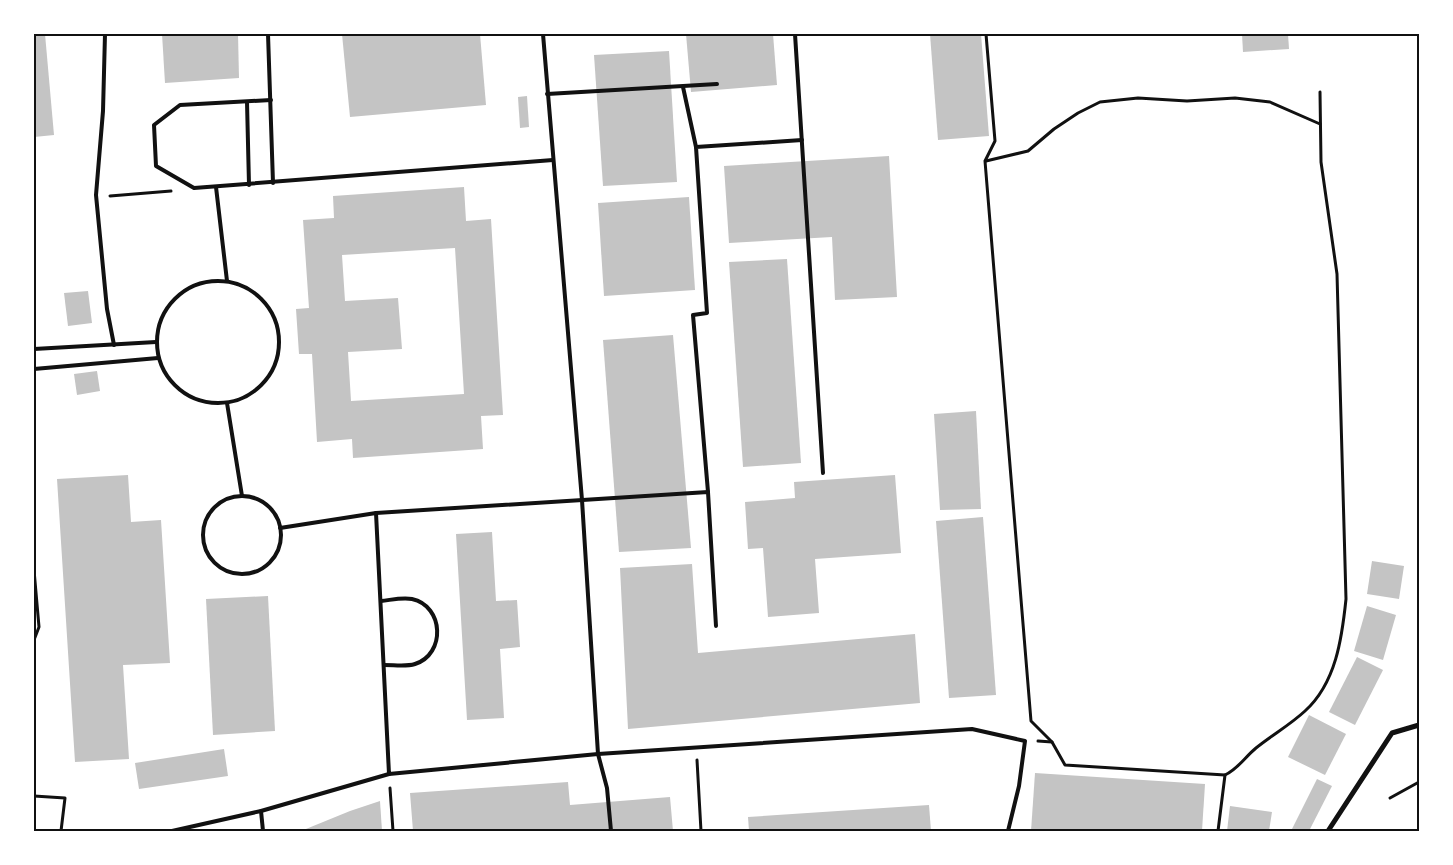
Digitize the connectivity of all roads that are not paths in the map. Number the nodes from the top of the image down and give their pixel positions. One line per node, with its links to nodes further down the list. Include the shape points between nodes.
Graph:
1 (105, 34): 18 (lane, via 96,195 107,309)
2 (268, 34): 8 (lane)
3 (543, 34): 7 (lane)
4 (795, 34): 10 (lane)
5 (717, 84): 6 (lane)
6 (683, 87): 7 (lane); 11 (lane)
7 (548, 94): 12 (lane)
8 (270, 100): 9 (lane); 13 (lane)
9 (246, 102): 14 (lane); 15 (lane, via 180,105 154,125 156,166 194,188)
10 (802, 140): 11 (lane); 23 (lane)
11 (696, 147): 24 (lane, via 707,313 693,315)
12 (553, 160): 13 (lane); 26 (lane)
13 (273, 182): 14 (lane)
14 (249, 185): 15 (lane)
15 (216, 187): 16 (lane)
16 (227, 281): 17 (lane, via 205,282 182,292 160,322); 22 (lane, via 244,287 266,304 275,321 279,341 269,376 254,392)
17 (156, 342): 18 (lane); 20 (lane)
18 (114, 345): 19 (lane)
19 (34, 349)
20 (158, 358): 21 (lane); 22 (lane, via 172,384 195,400)
21 (34, 369)
22 (227, 403): 25 (lane)
23 (823, 473)
24 (708, 492): 26 (lane); 30 (lane)
25 (242, 496): 28 (lane, via 252,497 270,508); 28 (lane, via 220,503 205,524 206,549 218,564 235,573 248,574 260,570 278,551)
26 (582, 500): 27 (lane); 33 (lane)
27 (376, 513): 28 (lane); 29 (lane)
28 (280, 528)
29 (381, 601): 31 (lane); 31 (lane, via 403,598 423,604 436,620 438,630 432,651 425,659 405,666)
30 (716, 626)
31 (384, 665): 34 (lane)
32 (1419, 725): 40 (street, via 1392,733)
33 (598, 754): 34 (lane); 38 (lane, via 608,788); 39 (lane, via 972,729 1025,741 1020,786)
34 (389, 774): 35 (lane)
35 (262, 811): 36 (lane); 37 (lane)
36 (172, 831)
37 (263, 831)
38 (611, 831)
39 (1008, 831)
40 (1328, 831)

